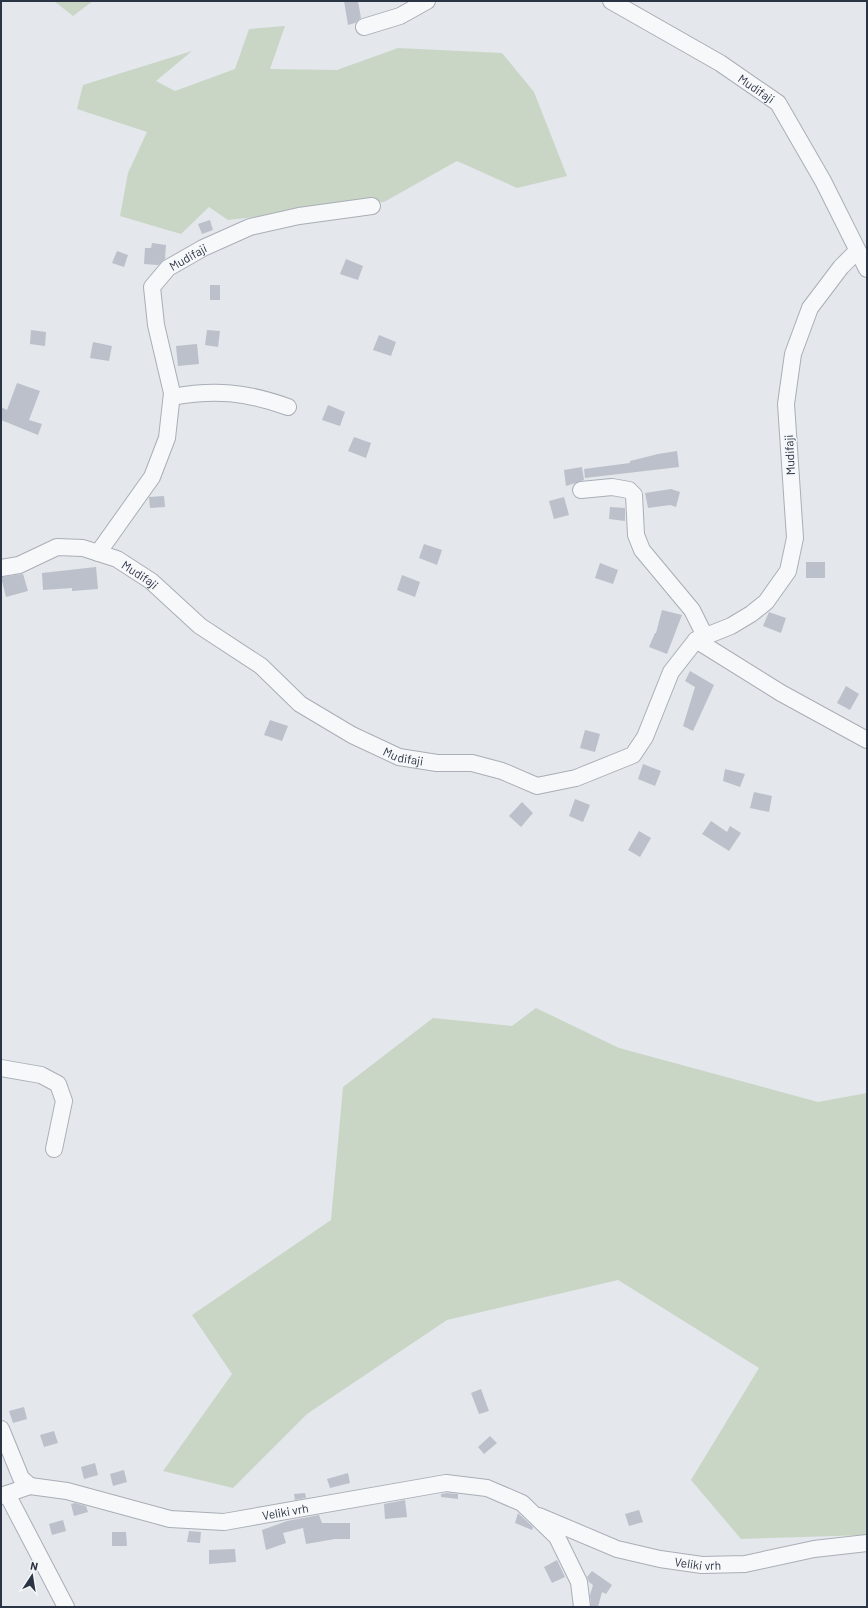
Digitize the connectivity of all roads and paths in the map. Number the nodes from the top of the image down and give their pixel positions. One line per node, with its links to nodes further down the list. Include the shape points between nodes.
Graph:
1 (427, 1): 3 (street, via 400,16)
2 (611, 1): 5 (street, Mudifaji, via 720,63 778,103 823,181)
3 (364, 27)
4 (372, 206): 7 (street, Mudifaji, via 299,216 250,227 203,248 168,268 152,287 156,325)
5 (857, 251): 6 (street, Mudifaji); 12 (street, Mudifaji, via 841,267 810,308 792,354 786,404 795,538 788,571 766,602 751,614 732,626)
6 (867, 269)
7 (172, 397): 8 (street, via 200,392 230,393 264,399); 10 (street, Mudifaji, via 168,438 152,477)
8 (288, 407)
9 (581, 490): 12 (street, via 612,487 629,490 634,496 636,535 642,550 692,610)
10 (98, 553): 11 (street, Mudifaji, via 83,548 57,547 19,565); 12 (street, Mudifaji, via 117,559 151,581 200,626 261,666 300,704 352,735 398,757 437,763 472,763 502,771 538,786 576,778 633,755 645,737 672,672)
11 (1, 568)
12 (701, 638): 13 (street, via 781,693)
13 (867, 740)
14 (1, 1068): 15 (street, via 41,1075 58,1084 64,1101)
15 (54, 1149)
16 (1, 1429): 17 (street, via 21,1478)
17 (30, 1486): 18 (street, Veliki vrh); 19 (street, Veliki vrh, via 66,1491 170,1519 224,1522 446,1483 487,1488 522,1503)
18 (4, 1495): 21 (street, Veliki vrh)
19 (534, 1515): 20 (street, Veliki vrh, via 617,1549 702,1565 745,1564 814,1549); 22 (street, Veliki vrh, via 557,1537 579,1582)
20 (867, 1543)
21 (66, 1607)
22 (582, 1607)

